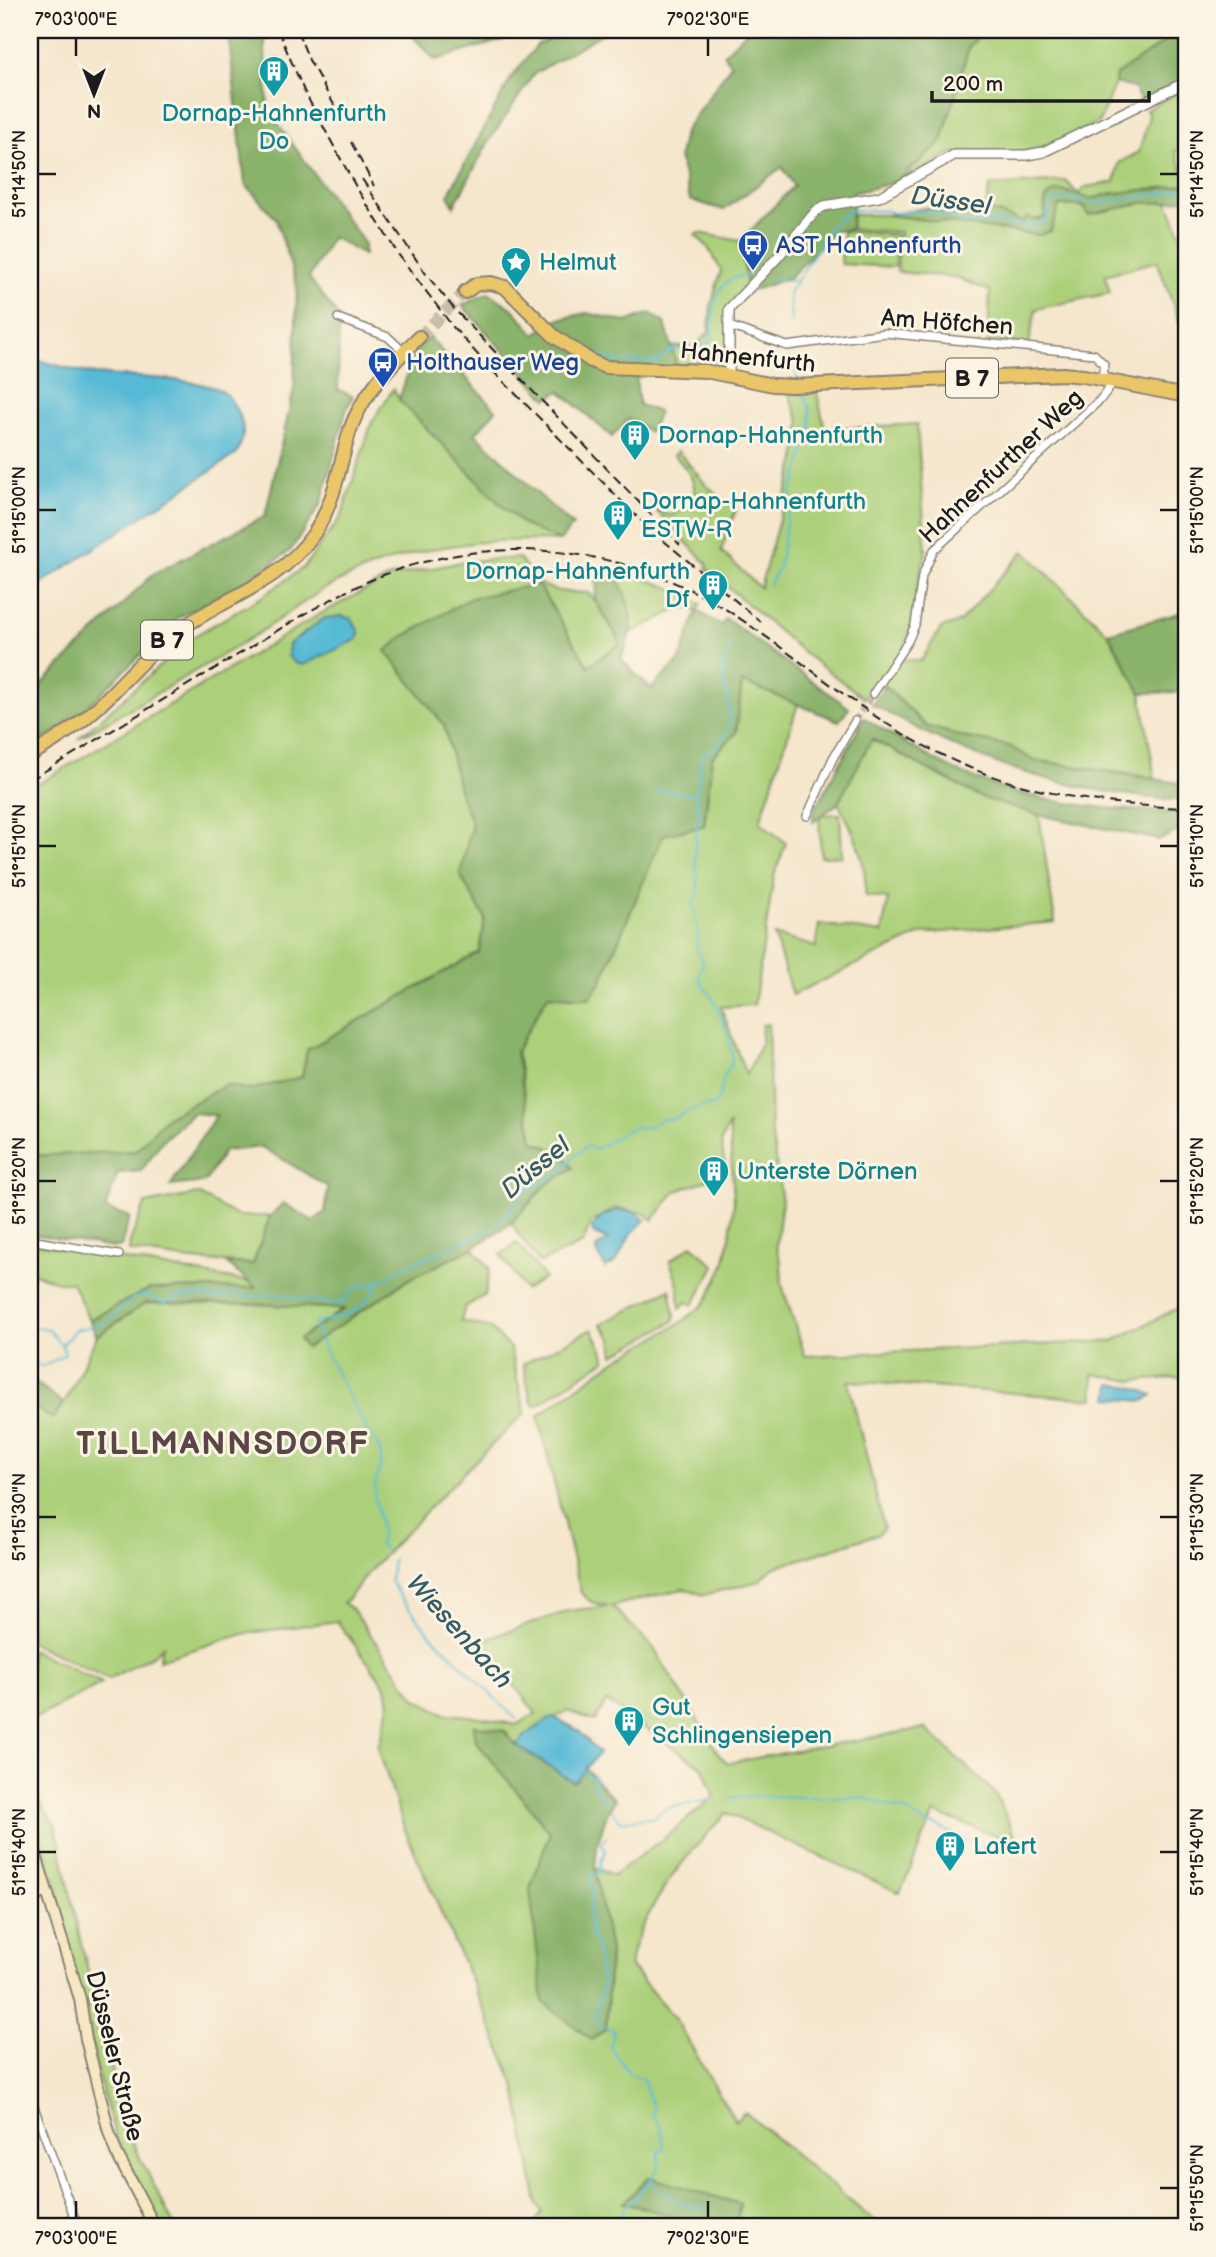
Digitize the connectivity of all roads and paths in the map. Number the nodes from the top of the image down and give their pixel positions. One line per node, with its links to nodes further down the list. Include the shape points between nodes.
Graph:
1 (1186, 82): 4 (street, via 1043,152 954,155 879,197 824,206 729,309)
2 (465, 292): 7 (main road, Hahnenfurth, via 477,284 505,287 554,336 605,368)
3 (338, 318): 6 (street, via 388,337)
4 (729, 326): 7 (street); 8 (street, Am Höfchen, via 787,346 885,332 1094,354 1104,364)
5 (419, 337): 6 (main road, B 7)
6 (404, 352): 12 (main road, B 7, via 370,390 356,416 329,506 299,553 264,582 170,636 84,719)
7 (729, 374): 8 (main road, Hahnenfurth / B 7, via 792,386 1063,374)
8 (1107, 381): 9 (main road, B 7); 10 (street, Hahnenfurther Weg, via 1100,400 934,550 922,576 915,625)
9 (1186, 396)
10 (873, 694)
11 (855, 721): 13 (street)
12 (30, 755)
13 (807, 816)
14 (30, 1240): 15 (street)
15 (119, 1255)
16 (30, 1836): 17 (main road, Düsseler Straße)
17 (47, 1891): 18 (street); 23 (main road, Düsseler Straße, via 80,1999 109,2132)
18 (30, 1903)
19 (30, 2096): 20 (street)
20 (75, 2218): 21 (street); 22 (street)
21 (51, 2227)
22 (78, 2227)
23 (155, 2227)

